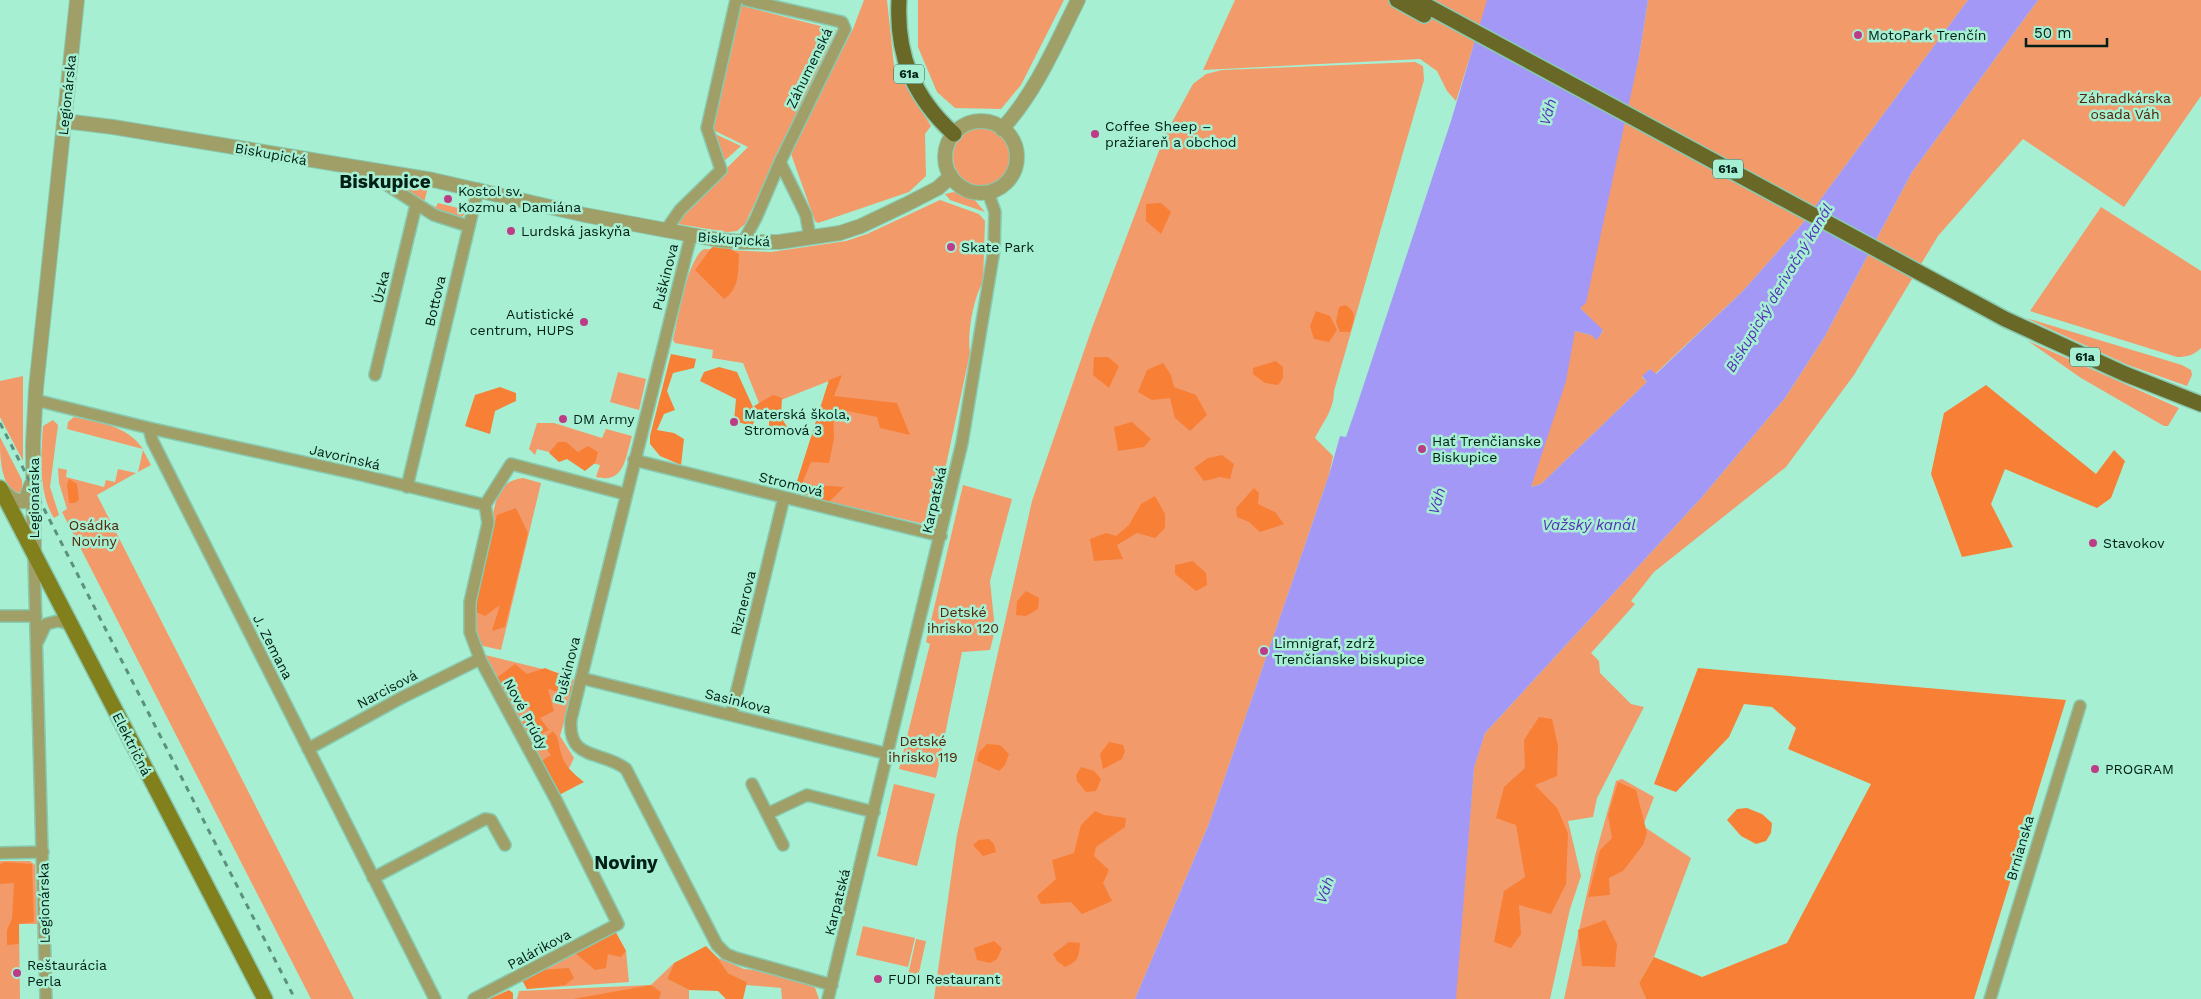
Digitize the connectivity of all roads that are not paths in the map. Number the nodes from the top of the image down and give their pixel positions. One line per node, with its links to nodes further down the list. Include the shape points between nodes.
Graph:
1 (77, 0): 9 (street, Legionárska)
2 (736, 0): 19 (street, via 707,128 721,170 680,210)
3 (746, 0): 12 (street, Záhumenská, via 842,22 845,29)
4 (899, 0): 11 (main road, 61a, via 899,30 909,73 932,112)
5 (1078, 0): 10 (street, via 1039,76 1016,113)
6 (1397, 0): 8 (main road, 61a, via 1440,24)
7 (1416, 0): 8 (main road, 61a)
8 (1515, 53): 25 (main road, 61a, via 2005,319 2125,374)
9 (64, 122): 13 (street, Biskupická, via 113,127); 24 (street, Legionárska)
10 (1002, 128): 11 (street, via 978,122 966,125); 16 (street, via 1015,145 1016,166 1004,184)
11 (954, 134): 14 (street, via 946,157)
12 (780, 162): 21 (street, via 806,215); 22 (street, Záhumenská)
13 (380, 172): 15 (street, Biskupická); 17 (street, via 384,183)
14 (951, 176): 16 (street, via 970,191); 21 (street, Biskupická, via 938,188 884,216 840,233)
15 (478, 189): 18 (street); 19 (street, Biskupická)
16 (988, 192): 34 (street, Karpatská, via 995,212 993,259 962,443)
17 (416, 205): 18 (street, via 434,215); 23 (street, Úzka)
18 (468, 226): 29 (street, Bottova)
19 (666, 230): 20 (street, Biskupická)
20 (691, 235): 22 (street, Biskupická); 27 (street, Puškinova)
21 (810, 238): 22 (street, Biskupická)
22 (743, 242)
23 (375, 375)
24 (35, 400): 26 (street, Javorinská); 28 (street, Legionárska)
25 (2201, 404)
26 (149, 428): 29 (street, Javorinská); 44 (street, J. Zemana, via 152,440)
27 (634, 460): 31 (street, Puškinova); 32 (street, Stromová)
28 (33, 477): 30 (street, via 29,497 25,501 12,499); 35 (street, Legionárska)
29 (407, 487): 33 (street, Javorinská)
30 (0, 489): 35 (main road, Električná)
31 (625, 494): 33 (street, via 511,464); 41 (street, Puškinova)
32 (784, 497): 34 (street, Stromová); 43 (street, Riznerova)
33 (485, 505): 40 (street, Nové Prúdy, via 488,523 468,617)
34 (941, 536): 45 (street, Karpatská)
35 (34, 550): 37 (street, Legionárska); 38 (main road, Električná)
36 (0, 616): 37 (street)
37 (36, 616): 39 (street, Legionárska)
38 (70, 624): 39 (street, via 58,621 46,624); 57 (main road, Električná)
39 (37, 645): 51 (street, Legionárska)
40 (480, 659): 44 (street, Narcisová); 54 (street, Nové Prúdy)
41 (581, 678): 43 (street, Sasinkova); 55 (street, Puškinova, via 570,719 571,735 581,750 614,761 626,769 717,945 736,958)
42 (2080, 706): 61 (street, Brnianska)
43 (731, 715): 45 (street, Sasinkova)
44 (308, 749): 53 (street, J. Zemana)
45 (888, 754): 47 (street, Karpatská)
46 (752, 784): 48 (street)
47 (874, 812): 48 (street, via 807,795); 55 (street, Karpatská)
48 (767, 814): 50 (street)
49 (505, 845): 53 (street, via 491,820 485,819)
50 (783, 845)
51 (43, 852): 52 (street); 56 (street, Legionárska)
52 (0, 853)
53 (373, 878): 58 (street, J. Zemana)
54 (618, 924): 59 (street, Palárikova)
55 (832, 985): 60 (street, Karpatská)
56 (46, 999)
57 (265, 999)
58 (435, 999)
59 (474, 999)
60 (828, 999)
61 (1990, 999)

